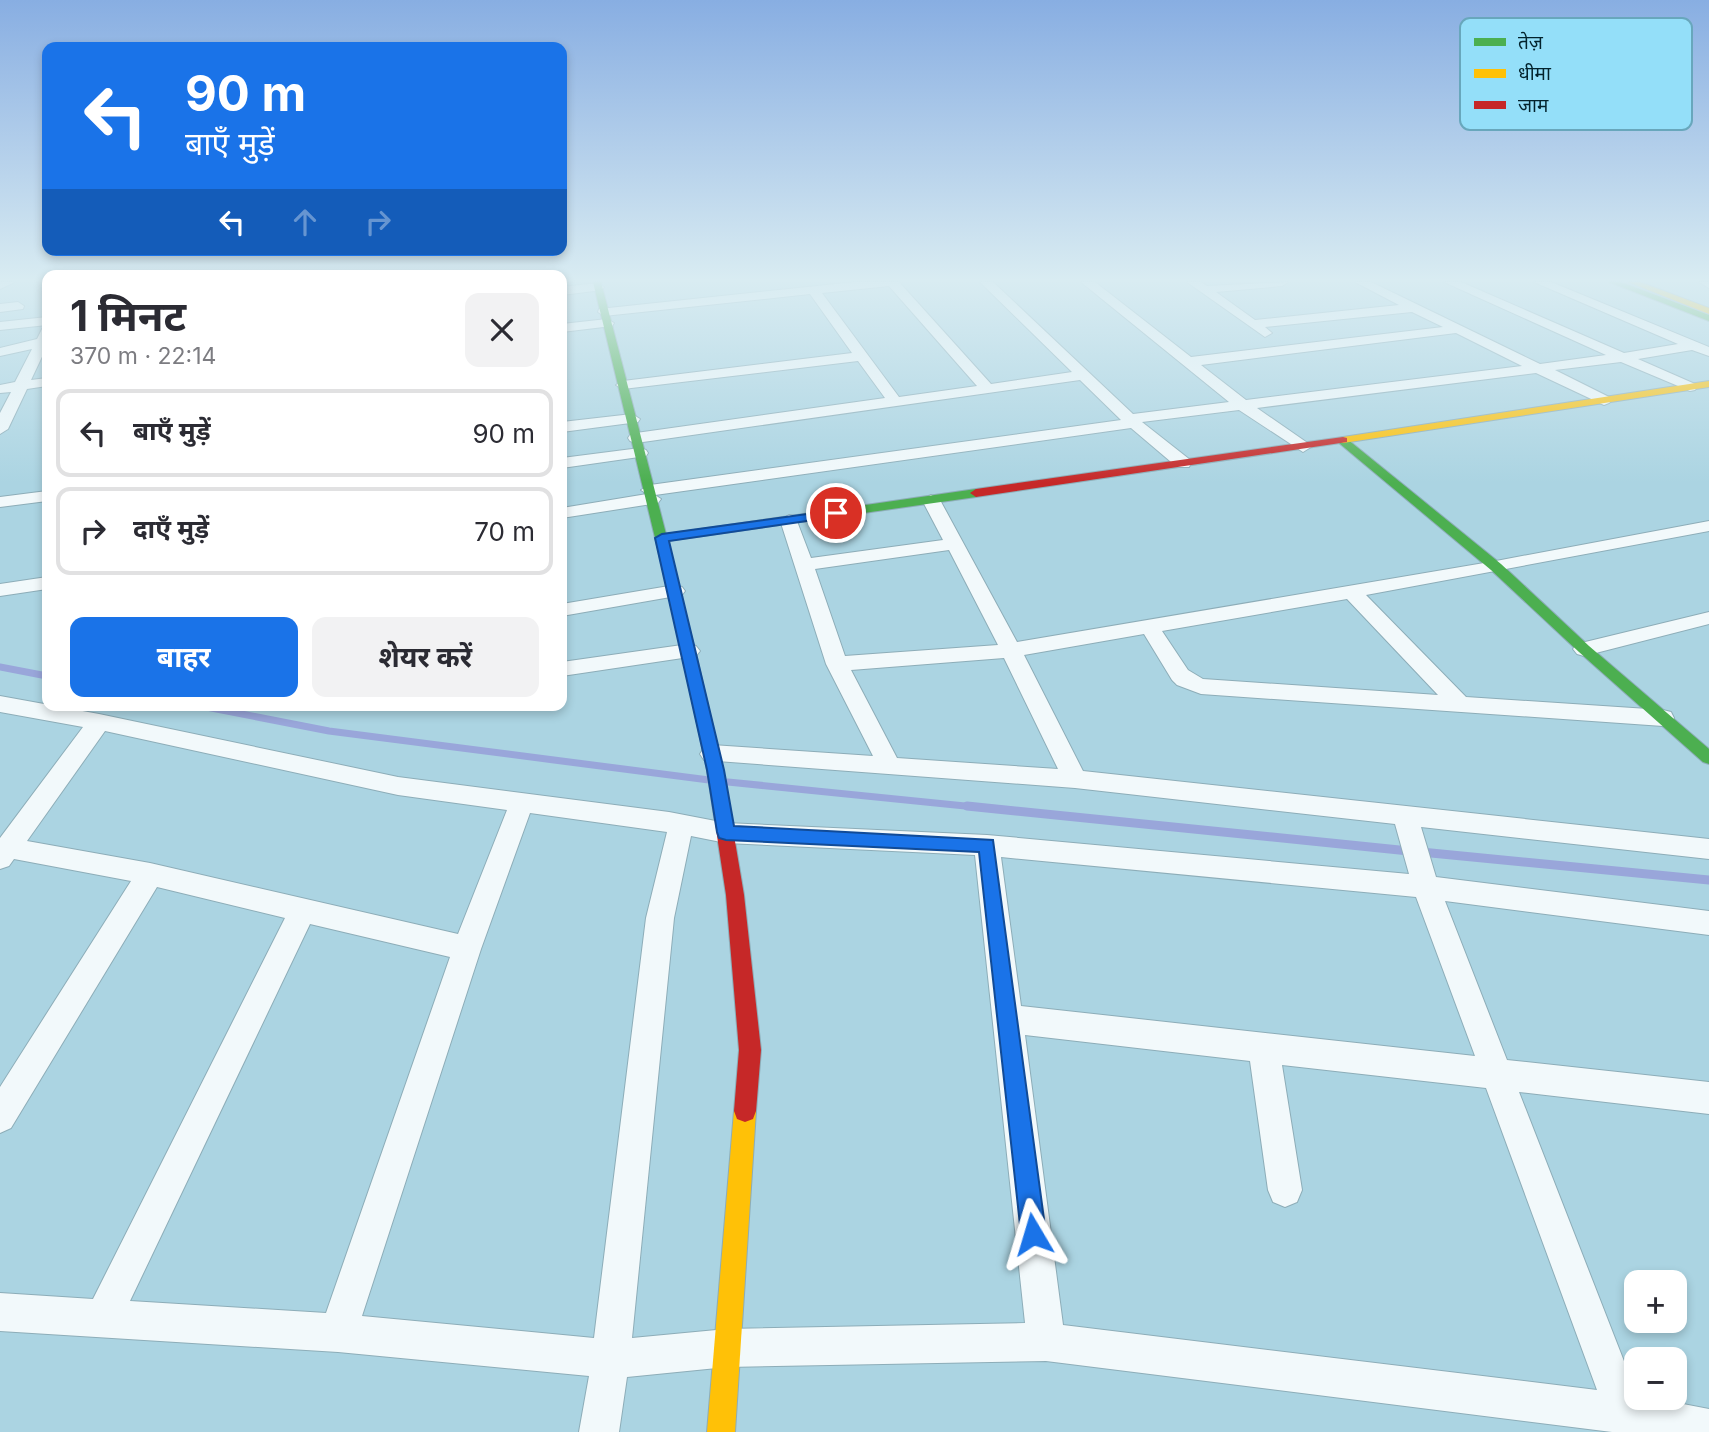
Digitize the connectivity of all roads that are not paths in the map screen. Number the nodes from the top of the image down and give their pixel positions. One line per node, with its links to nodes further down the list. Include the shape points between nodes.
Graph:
1 (40, 349): 19 (street)
2 (613, 349): 18 (main road)
3 (856, 349): 11 (street)
4 (953, 349): 21 (street)
5 (1056, 349): 15 (street)
6 (1172, 349): 13 (street)
7 (1289, 349): 13 (street)
8 (1501, 349): 14 (street)
9 (1599, 349): 12 (street)
10 (1675, 349): 12 (street)
11 (861, 356): 18 (street); 24 (street)
12 (1620, 358): 14 (street); 20 (street)
13 (1189, 362): 25 (street)
14 (1541, 368): 23 (street); 25 (street)
15 (1084, 375): 21 (street); 27 (street)
16 (42, 383): 19 (street)
17 (1709, 384): 20 (main road)
18 (623, 385): 26 (main road)
19 (21, 386): 22 (street); 29 (street)
20 (1690, 387): 23 (main road)
21 (988, 388): 24 (street)
22 (0, 389)
23 (1604, 400): 30 (main road)
24 (895, 402): 31 (street)
25 (1244, 406): 27 (street); 32 (street)
26 (632, 419): 28 (street); 31 (main road)
27 (1132, 421): 34 (street); 35 (street)
28 (567, 426)
29 (0, 429)
30 (1343, 441): 32 (main road); 45 (main road)
31 (638, 445): 33 (street); 35 (main road)
32 (1303, 447): 34 (main road)
33 (567, 462)
34 (1183, 463): 37 (main road)
35 (651, 495): 39 (street); 42 (main road)
36 (42, 497): 38 (street)
37 (931, 500): 40 (main road); 43 (street)
38 (0, 502)
39 (567, 512)
40 (789, 520): 42 (main road); 44 (street)
41 (1709, 526): 45 (street)
42 (662, 538): 48 (main road)
43 (955, 544): 44 (street); 54 (street)
44 (804, 565): 56 (street)
45 (1496, 567): 49 (street); 53 (main road)
46 (42, 584): 47 (street)
47 (0, 590)
48 (675, 591): 50 (street); 55 (main road)
49 (1352, 592): 52 (street); 59 (street)
50 (567, 609)
51 (1709, 618): 53 (street)
52 (1149, 626): 54 (street); 59 (street, via 1180,675 1201,685)
53 (1584, 649): 60 (main road)
54 (1011, 650): 56 (street); 65 (street)
55 (689, 651): 57 (street); 63 (main road)
56 (837, 664): 64 (street)
57 (567, 668)
58 (0, 704): 61 (street)
59 (1460, 704): 60 (street)
60 (1663, 718): 62 (main road)
61 (99, 722): 66 (street, via 398,786); 72 (street)
62 (1709, 758)
63 (714, 762): 64 (street); 69 (main road)
64 (890, 767): 65 (street)
65 (1075, 779): 67 (street)
66 (522, 802): 68 (street); 77 (street)
67 (1407, 822): 71 (street); 74 (street)
68 (681, 825): 69 (street); 89 (street, via 660,918)
69 (726, 830): 70 (street); 88 (main road, via 750,1050)
70 (987, 845): 74 (street); 78 (street)
71 (1709, 849)
72 (4, 853): 73 (street)
73 (150, 874): 75 (street); 82 (street)
74 (1424, 880): 76 (street); 80 (street)
75 (303, 910): 77 (street); 85 (street)
76 (1709, 923)
77 (467, 949): 86 (street)
78 (1008, 1019): 79 (street); 87 (street)
79 (1264, 1048): 80 (street); 83 (street)
80 (1497, 1074): 81 (street); 90 (street)
81 (1709, 1098)
82 (0, 1117)
83 (1285, 1190)
84 (0, 1311): 85 (street)
85 (103, 1318): 86 (street)
86 (338, 1333): 89 (street)
87 (1046, 1342): 88 (street); 90 (street)
88 (727, 1348): 89 (street); 93 (main road)
89 (611, 1359): 92 (street)
90 (1629, 1422): 91 (street)
91 (1709, 1429)
92 (600, 1432)
93 (721, 1432)

